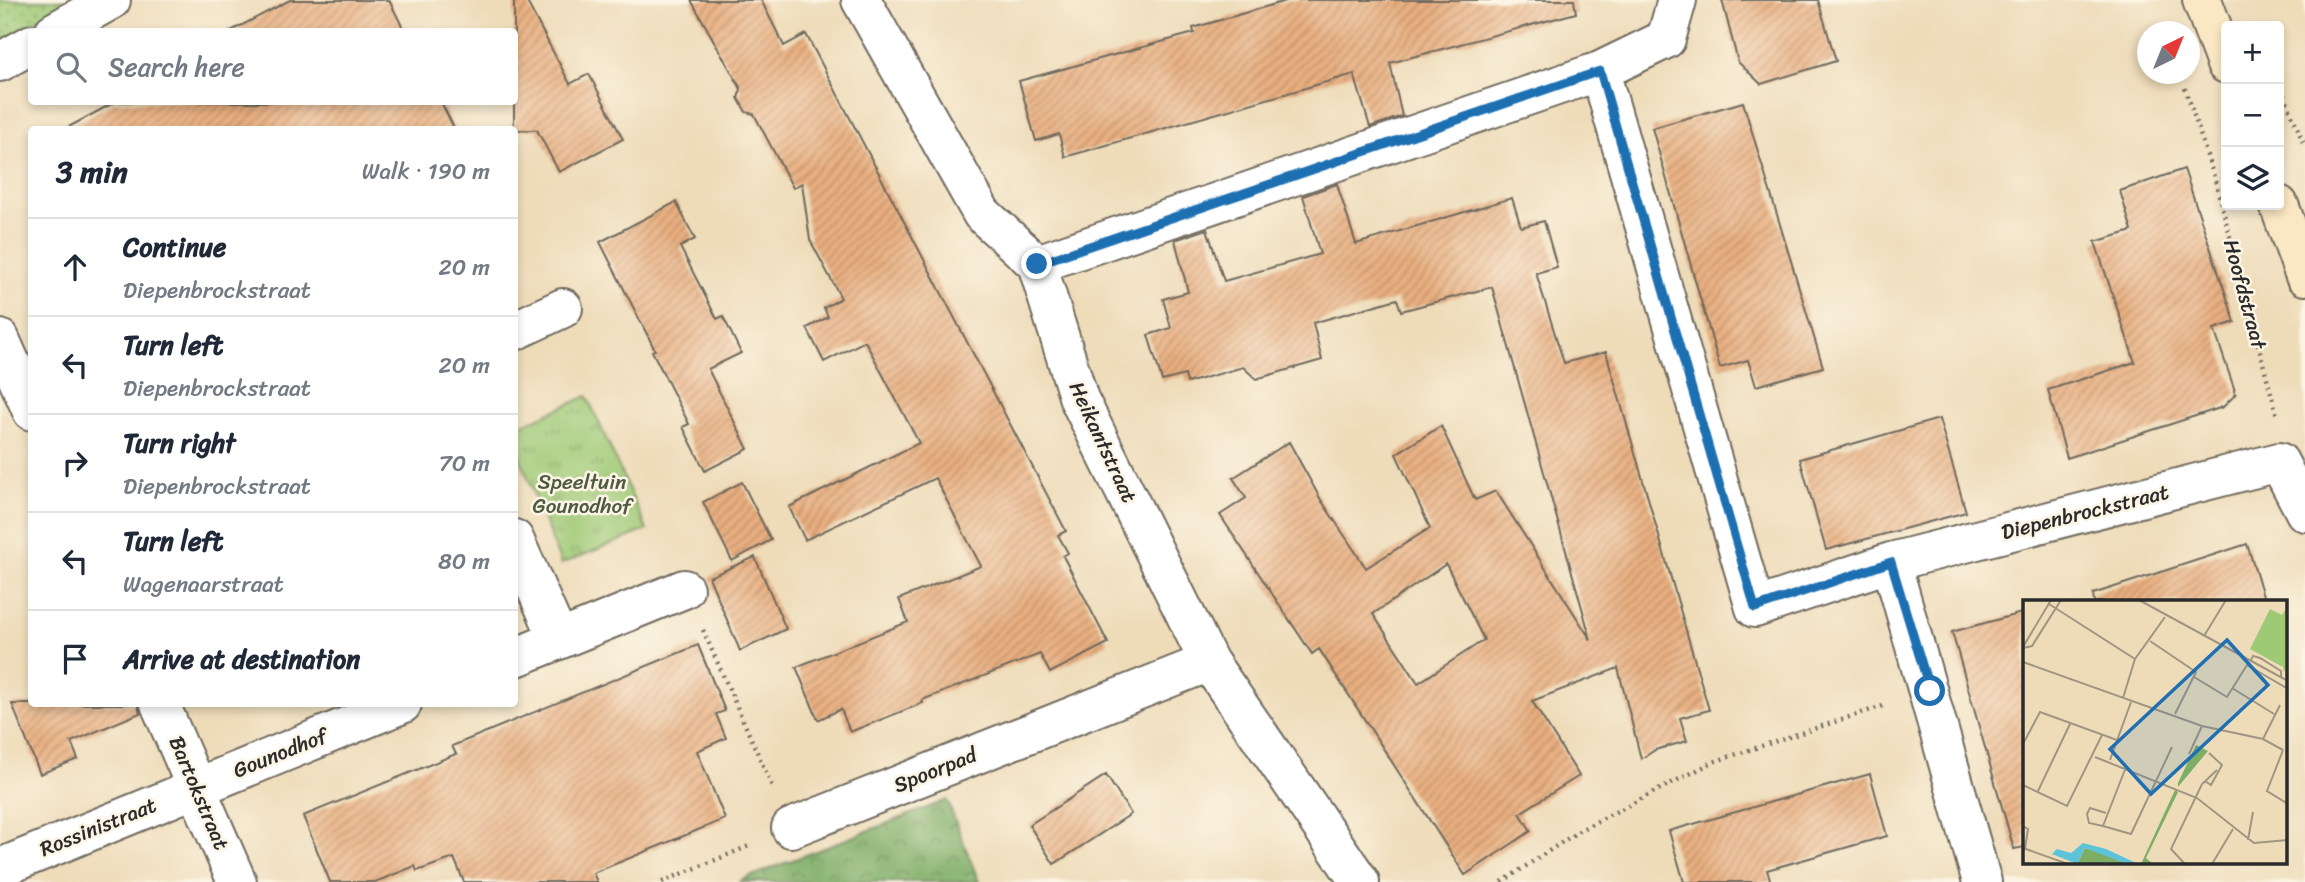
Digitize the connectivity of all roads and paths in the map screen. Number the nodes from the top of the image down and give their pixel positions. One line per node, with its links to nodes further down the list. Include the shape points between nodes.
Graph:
1 (111, 0): 5 (street)
2 (861, 0): 14 (street, via 982,214)
3 (1677, 0): 9 (street, via 1665,39)
4 (2203, 0): 7 (main road)
5 (61, 28)
6 (28, 46): 8 (street)
7 (2221, 50)
8 (0, 62)
9 (1600, 71): 14 (street); 23 (street, Diepenbrockstraat, via 1755,608)
10 (2280, 84): 12 (path)
11 (2185, 87): 20 (path, Hoofdstraat, via 2215,180 2279,424)
12 (2305, 147)
13 (2281, 210): 15 (main road)
14 (1037, 264): 27 (street, Heikantstraat, via 1079,398)
15 (2305, 275)
16 (563, 308): 17 (street)
17 (518, 329)
18 (1, 345): 19 (street)
19 (28, 402)
20 (2279, 463): 21 (street); 23 (street, Diepenbrockstraat)
21 (2305, 512)
22 (518, 548): 25 (street)
23 (1891, 562): 28 (street)
24 (684, 589): 25 (street); 32 (path)
25 (559, 640): 26 (street)
26 (518, 656)
27 (1209, 662): 32 (street, Spoorpad); 36 (street, Heikantstraat)
28 (1930, 691): 37 (path, via 1713,762 1582,829); 38 (street)
29 (161, 707): 31 (street, Bartokstraat)
30 (395, 707): 31 (street, Gounodhof)
31 (197, 787): 33 (street, Rossinistraat); 34 (street, Bartokstraat)
32 (791, 828): 35 (path)
33 (0, 868)
34 (237, 882)
35 (662, 882)
36 (1360, 882)
37 (1502, 882)
38 (1982, 882)

